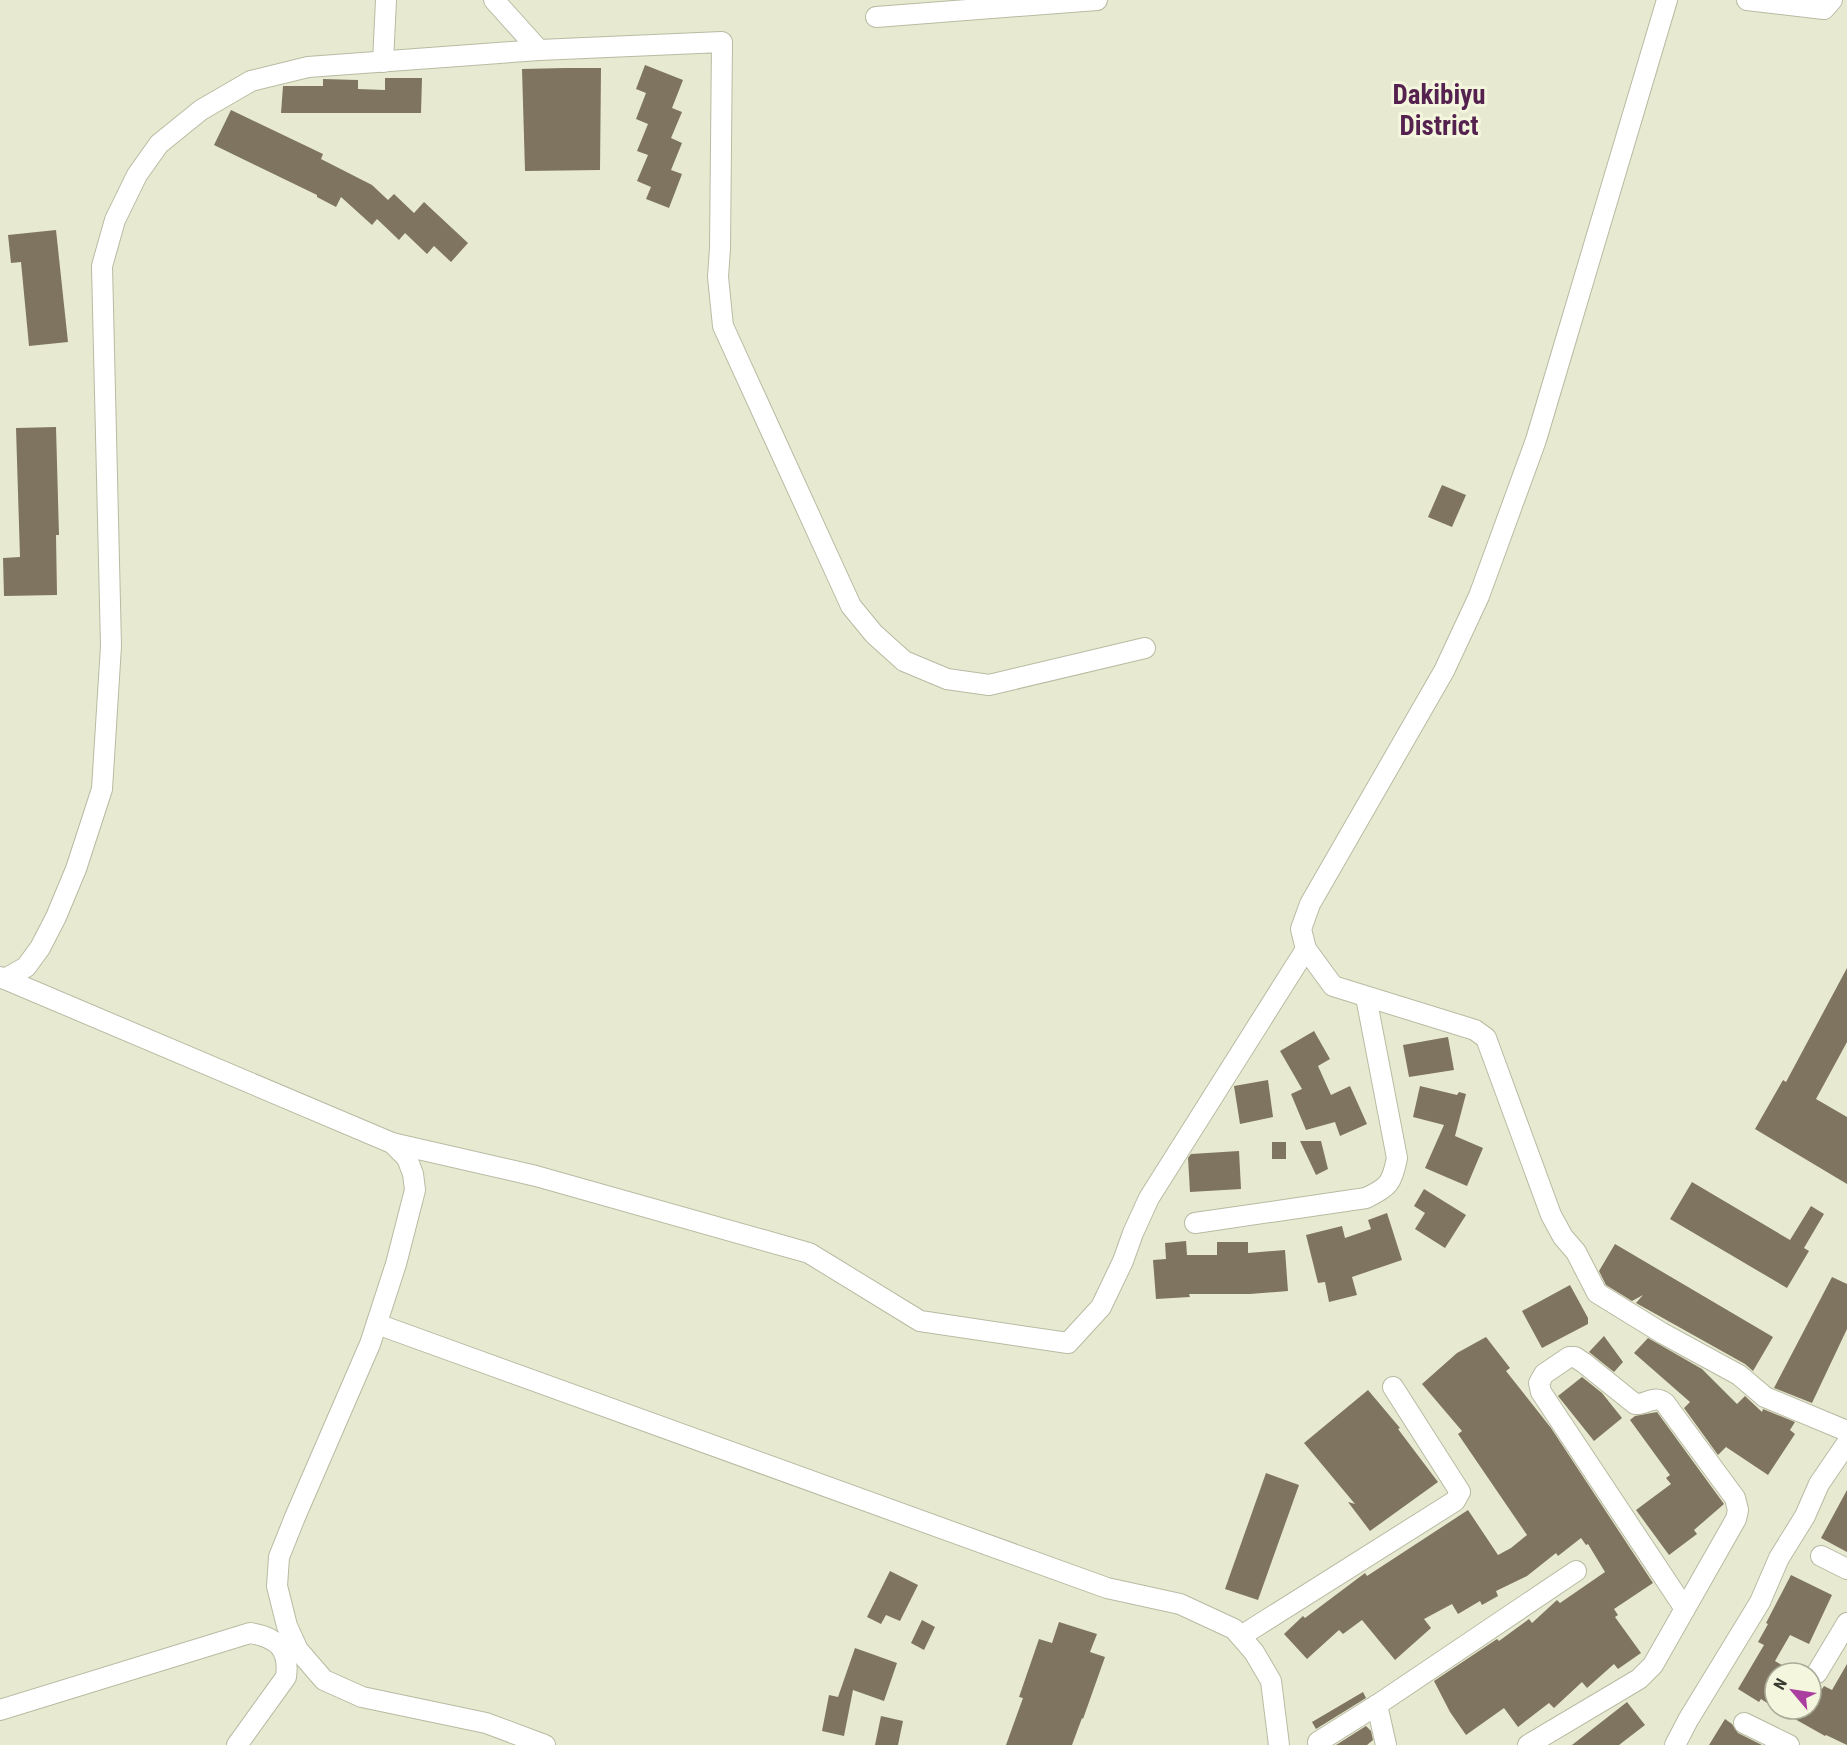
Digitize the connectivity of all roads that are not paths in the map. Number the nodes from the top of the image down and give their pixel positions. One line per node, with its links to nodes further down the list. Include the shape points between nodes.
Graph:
1 (386, 0): 9 (street)
2 (494, 0): 8 (street)
3 (1097, 0): 7 (street)
4 (1667, 0): 11 (street, via 1536,440 1479,596 1444,671 1310,904 1301,928)
5 (1748, 0): 6 (street, via 1824,9)
6 (1832, 0)
7 (876, 17)
8 (539, 50): 9 (street); 10 (street, via 722,42 718,277 723,326 851,606 874,634 904,661 947,679 989,685)
9 (383, 62): 12 (street, via 308,67 250,81 201,110 159,144 137,175 115,220 102,266 111,646 102,789 76,870 45,938 26,967)
10 (1144, 648)
11 (1306, 949): 13 (street, via 1333,986); 14 (street, via 1149,1198 1101,1307 1068,1343 920,1321 809,1253 536,1176)
12 (2, 978): 14 (street)
13 (1366, 996): 15 (street, via 1397,1158 1393,1178 1384,1190 1366,1198); 18 (street, via 1474,1030 1486,1038 1551,1215 1597,1293 1739,1375 1765,1397)
14 (392, 1143): 16 (street, via 407,1158 415,1190)
15 (1195, 1223)
16 (377, 1324): 25 (street, via 1107,1588 1179,1604 1219,1621); 32 (street, via 279,1557 277,1586 287,1626 298,1650 324,1680 373,1700 486,1723)
17 (1393, 1387): 25 (street, via 1460,1492 1455,1501)
18 (1847, 1431)
19 (1847, 1443): 36 (street, via 1819,1484 1760,1602)
20 (1821, 1556): 21 (street)
21 (1847, 1569)
22 (1576, 1570): 27 (street)
23 (1685, 1609): 23 (street, via 1541,1392 1539,1383 1544,1374 1569,1357 1584,1363 1635,1404 1653,1399 1665,1403 1735,1498 1736,1519); 35 (street, via 1653,1665 1639,1679)
24 (1847, 1623): 26 (street)
25 (1241, 1636): 33 (street, via 1271,1681)
26 (1823, 1663)
27 (1377, 1705): 30 (street); 34 (street)
28 (0, 1710): 31 (street, via 250,1633 267,1636 285,1656 286,1677)
29 (1744, 1723): 37 (street)
30 (1318, 1742)
31 (237, 1745)
32 (546, 1745)
33 (1279, 1745)
34 (1386, 1745)
35 (1528, 1745)
36 (1675, 1745)
37 (1789, 1745)

